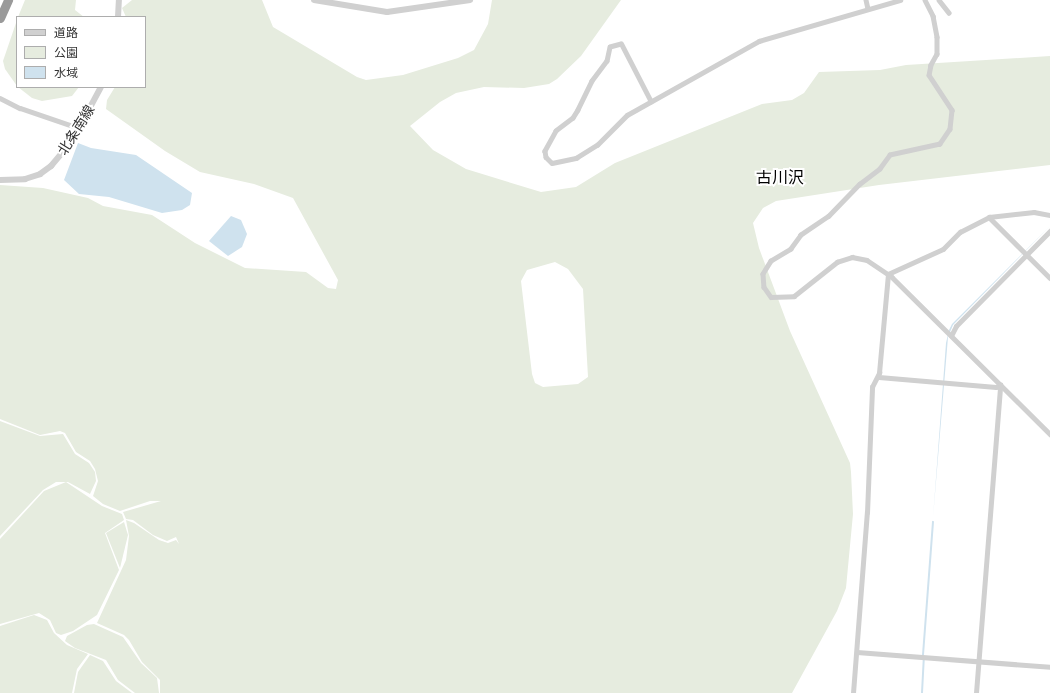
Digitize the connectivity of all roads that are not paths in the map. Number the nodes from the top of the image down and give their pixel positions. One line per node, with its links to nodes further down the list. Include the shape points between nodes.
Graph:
1 (2, 0): 10 (highway)
2 (8, 0): 14 (highway)
3 (119, 0): 13 (street)
4 (314, 0): 5 (street, via 387,12)
5 (470, 0)
6 (866, 0): 11 (street)
7 (900, 0): 11 (street)
8 (925, 0): 24 (street, via 933,16 938,37 937,54 929,75 952,110 950,129 940,144 890,155 880,169 860,184 829,216 801,235 791,250 771,261 763,274 766,293 771,297 800,293 830,266 852,257 867,260)
9 (939, 0): 12 (street)
10 (0, 5)
11 (868, 9): 17 (street, via 759,41 627,115 597,145 576,158 552,163 546,157 545,151 556,131 573,118 592,81 607,61 610,47 621,44)
12 (949, 13)
13 (118, 16)
14 (0, 18)
15 (100, 88): 18 (street, 北条南線)
16 (0, 98): 18 (street, via 20,108)
17 (651, 102)
18 (79, 128): 19 (street, 北条南線, via 62,155 40,174 25,179)
19 (0, 180)
20 (1050, 215): 21 (street, via 1034,212)
21 (989, 217): 23 (street); 24 (street, via 960,232 943,249)
22 (1050, 231): 23 (street)
23 (1026, 254): 25 (street); 26 (street, via 956,326)
24 (888, 274): 26 (street); 27 (street)
25 (1050, 278)
26 (951, 336): 28 (street)
27 (879, 377): 28 (street, via 996,387); 30 (street, via 872,387 867,513)
28 (1000, 384): 29 (street); 31 (street)
29 (1050, 434)
30 (857, 652): 31 (street); 33 (street)
31 (979, 661): 32 (street); 34 (street)
32 (1050, 667)
33 (854, 693)
34 (976, 693)

